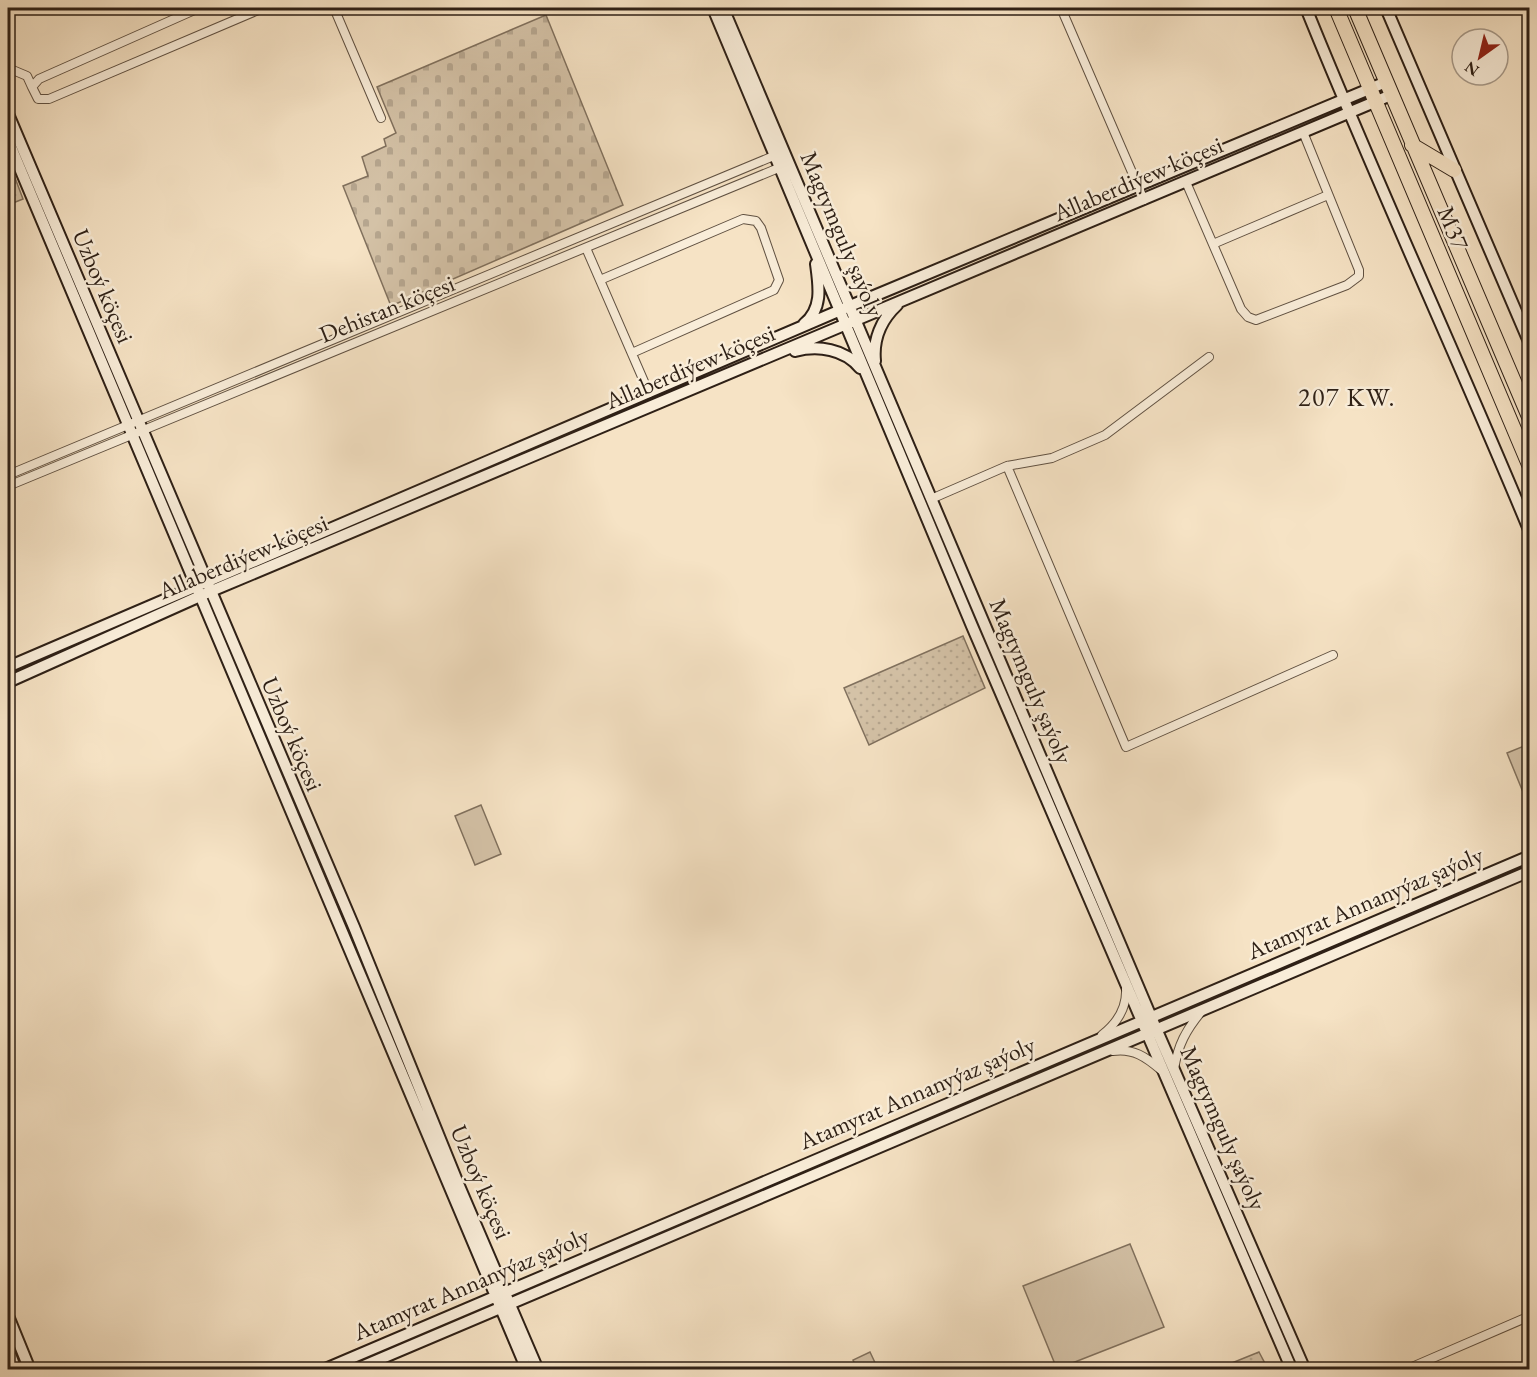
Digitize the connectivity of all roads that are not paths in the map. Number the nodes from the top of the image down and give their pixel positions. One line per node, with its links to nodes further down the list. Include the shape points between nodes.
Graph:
1 (199, 8): 12 (street, via 39,79)
2 (263, 8): 12 (street, via 49,99 38,99)
3 (334, 8): 18 (street)
4 (713, 8): 22 (street, Magtymguly şaýoly)
5 (723, 8): 34 (street, Magtymguly şaýoly)
6 (1061, 8): 26 (street)
7 (1305, 8): 15 (street)
8 (1336, 8): 14 (highway, M37 / M37)
9 (1356, 8): 13 (highway, M37 / M37)
10 (1386, 8): 24 (street)
11 (8, 68): 12 (street, via 27,76)
12 (32, 87)
13 (1388, 89): 14 (street, Allaberdiýew köçesi); 21 (highway, M37 / M37)
14 (1372, 95): 15 (street, Allaberdiýew köçesi); 16 (street, Allaberdiýew köçesi); 48 (highway, M37 / M37)
15 (1344, 101): 16 (street); 26 (street, Allaberdiýew köçesi)
16 (1348, 113): 19 (street, Allaberdiýew köçesi); 52 (street)
17 (8, 114): 46 (street, Uzboý köçesi)
18 (381, 118)
19 (1303, 132): 25 (street, Allaberdiýew köçesi); 27 (street)
20 (8, 140): 46 (street, Uzboý köçesi)
21 (1412, 145): 24 (highway); 45 (highway, M37 / M37)
22 (776, 155): 23 (street, Magtymguly şaýoly); 46 (street, Dehistan köçesi)
23 (782, 167): 29 (street, Magtymguly şaýoly); 31 (street, Dehistan köçesi)
24 (1454, 170): 38 (street)
25 (1186, 182): 28 (street, Allaberdiýew köçesi); 30 (street)
26 (1138, 187): 28 (street); 34 (street, Allaberdiýew köçesi)
27 (1328, 195): 30 (street); 30 (street, via 1359,270 1359,276 1347,285 1256,320 1241,309)
28 (1144, 200): 33 (street, Allaberdiýew köçesi)
29 (812, 243): 34 (street, Magtymguly şaýoly); 37 (street, via 819,295 812,317)
30 (1213, 244)
31 (586, 248): 32 (street); 46 (street, Dehistan köçesi)
32 (600, 280): 39 (street); 39 (street, via 743,219 756,220 761,228 779,280 774,290)
33 (901, 302): 35 (street, Allaberdiýew köçesi); 42 (street, via 889,313 878,333)
34 (845, 309): 35 (street, Magtymguly şaýoly); 36 (street, Magtymguly şaýoly); 37 (street, Allaberdiýew köçesi)
35 (856, 320): 36 (street, Allaberdiýew köçesi); 42 (street, Magtymguly şaýoly)
36 (845, 325): 41 (street, Allaberdiýew köçesi); 43 (street, Magtymguly şaýoly)
37 (798, 329): 44 (street, Allaberdiýew köçesi)
38 (1530, 344)
39 (632, 353): 44 (street)
40 (1209, 357): 47 (street, via 1105,435 1052,458)
41 (766, 359): 43 (street, via 799,350 841,353 852,358); 53 (street, Allaberdiýew köçesi)
42 (876, 368): 51 (street, Magtymguly şaýoly)
43 (872, 383): 59 (street, Magtymguly şaýoly)
44 (649, 393): 53 (street, Allaberdiýew köçesi)
45 (1530, 420)
46 (135, 428): 49 (street, Dehistan köçesi); 50 (street, Dehistan köçesi); 53 (street, Uzboý köçesi)
47 (1007, 466): 51 (street); 54 (street, via 1126,747)
48 (1530, 467)
49 (8, 475)
50 (8, 486)
51 (931, 499): 61 (street, Magtymguly şaýoly)
52 (1530, 532)
53 (202, 590): 55 (street, Allaberdiýew köçesi); 56 (street, Allaberdiýew köçesi); 68 (street, Uzboý köçesi, via 354,927)
54 (1333, 655)
55 (8, 667)
56 (8, 681)
57 (1530, 856): 61 (street, Atamyrat Annanyýaz şaýoly)
58 (1530, 871): 60 (street, Atamyrat Annanyýaz şaýoly)
59 (1125, 985): 61 (street, Magtymguly şaýoly); 64 (street, via 1123,1008)
60 (1202, 1012): 62 (street, Atamyrat Annanyýaz şaýoly); 66 (street, via 1186,1030)
61 (1146, 1019): 62 (street, Magtymguly şaýoly); 63 (street, Magtymguly şaýoly); 64 (street, Atamyrat Annanyýaz şaýoly)
62 (1157, 1031): 63 (street, Atamyrat Annanyýaz şaýoly); 66 (street, Magtymguly şaýoly)
63 (1146, 1035): 65 (street, Atamyrat Annanyýaz şaýoly); 67 (street, Magtymguly şaýoly)
64 (1099, 1038): 68 (street, Atamyrat Annanyýaz şaýoly)
65 (1102, 1053): 67 (street, via 1136,1052); 69 (street, Atamyrat Annanyýaz şaýoly)
66 (1174, 1069): 80 (street, Magtymguly şaýoly)
67 (1161, 1070): 73 (street, Magtymguly şaýoly)
68 (500, 1294): 69 (street, Uzboý köçesi); 76 (street, Atamyrat Annanyýaz şaýoly)
69 (505, 1305): 77 (street, Atamyrat Annanyýaz şaýoly); 78 (street, Uzboý köçesi); 79 (street, Uzboý köçesi)
70 (8, 1316): 75 (street)
71 (1530, 1316): 81 (street)
72 (8, 1349): 74 (street)
73 (1292, 1369)
74 (16, 1370)
75 (30, 1370)
76 (323, 1370)
77 (354, 1370)
78 (527, 1370)
79 (538, 1370)
80 (1305, 1370)
81 (1405, 1370)

